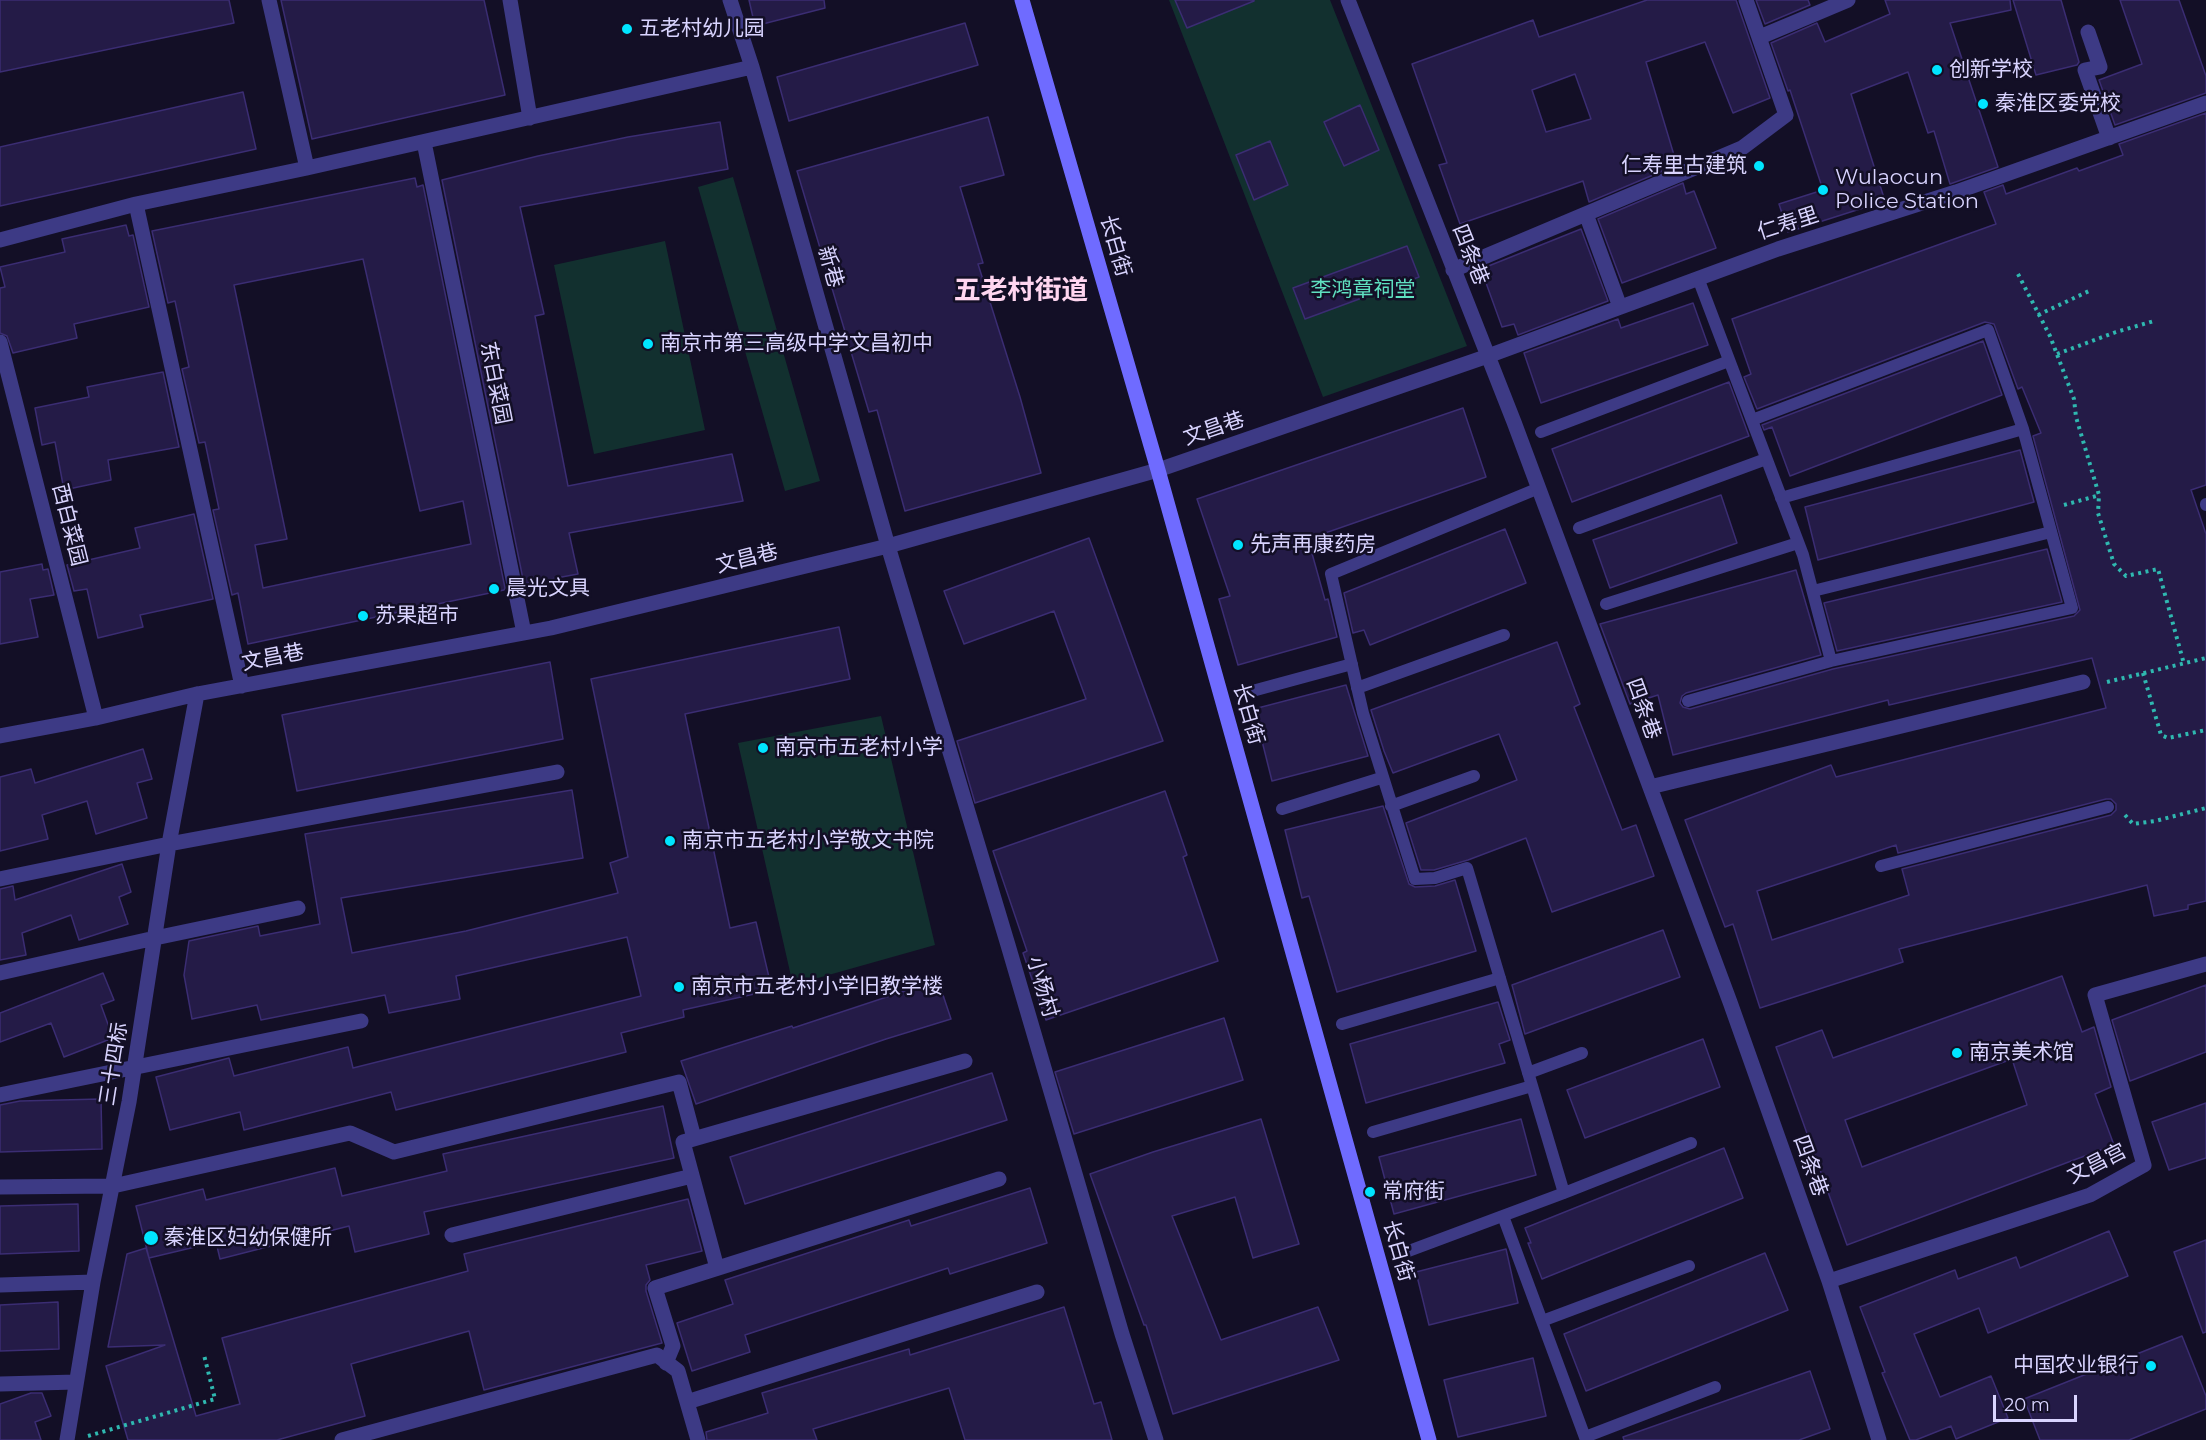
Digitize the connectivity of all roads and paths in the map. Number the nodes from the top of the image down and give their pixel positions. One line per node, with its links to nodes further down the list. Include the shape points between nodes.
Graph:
1 (269, 0): 15 (street)
2 (510, 0): 12 (street)
3 (730, 0): 10 (street, 新巷)
4 (1022, 0): 34 (street, 长白街)
5 (1348, 0): 19 (street, 四条巷)
6 (1746, 0): 9 (street)
7 (1848, 0): 9 (street)
8 (2088, 32): 13 (street, via 2100,67 2085,70)
9 (1760, 37): 17 (street, via 1786,116 1742,148)
10 (752, 67): 12 (street); 42 (street, 新巷)
11 (2206, 104): 13 (street, 仁寿里)
12 (530, 118): 14 (street)
13 (2109, 138): 21 (street, 仁寿里)
14 (424, 142): 15 (street); 45 (street, 东白菜园)
15 (307, 168): 16 (street)
16 (136, 204): 18 (street); 54 (street)
17 (1586, 214): 19 (street); 23 (street)
18 (0, 240)
19 (1453, 270): 28 (street, 四条巷)
20 (2018, 274): 24 (path)
21 (1698, 278): 23 (street, 仁寿里); 29 (lane)
22 (2089, 291): 24 (path)
23 (1620, 307): 28 (street, 仁寿里)
24 (2038, 315): 27 (path)
25 (2154, 321): 27 (path)
26 (0, 342): 59 (street, 西白菜园)
27 (2057, 354): 36 (path, via 2074,399)
28 (1488, 356): 34 (street, 文昌巷); 35 (street, 四条巷)
29 (1730, 361): 30 (lane); 32 (lane)
30 (1752, 420): 31 (lane, via 1988,330); 33 (lane)
31 (2023, 429): 37 (lane); 38 (lane)
32 (1541, 432)
33 (1766, 459): 37 (lane); 39 (lane)
34 (1158, 470): 42 (street, 文昌巷); 116 (street, 长白街)
35 (1539, 488): 50 (lane, via 1331,574); 65 (street, 四条巷)
36 (2099, 495): 38 (path); 49 (path, via 2098,513 2114,564 2126,576 2158,569)
37 (1781, 498): 41 (lane)
38 (2046, 511): 40 (lane)
39 (1579, 528)
40 (2051, 532): 43 (lane); 48 (lane, via 2072,608)
41 (1798, 543): 43 (lane); 44 (lane)
42 (888, 546): 45 (street, 文昌巷); 115 (street, 小杨村)
43 (1813, 591): 48 (lane)
44 (1606, 604)
45 (524, 633): 54 (street, 文昌巷)
46 (1504, 635): 55 (lane)
47 (2206, 658): 49 (path)
48 (1831, 661): 58 (lane)
49 (2184, 663): 51 (path)
50 (1352, 664): 55 (lane); 56 (lane)
51 (2143, 673): 53 (path); 60 (path, via 2161,735 2168,738)
52 (2083, 682): 65 (street)
53 (2107, 682)
54 (242, 686): 57 (street, 文昌巷)
55 (1358, 688): 64 (lane)
56 (1245, 693)
57 (197, 694): 59 (street, 文昌巷); 70 (street, 三十四标)
58 (1688, 701)
59 (96, 718): 61 (street, 文昌巷)
60 (2206, 730)
61 (0, 736)
62 (557, 772): 70 (street)
63 (1474, 776): 66 (lane)
64 (1382, 778): 66 (lane); 69 (lane)
65 (1650, 787): 99 (street, 四条巷)
66 (1391, 806): 77 (lane, via 1415,879 1435,878 1467,868)
67 (2108, 807): 68 (path, via 2133,824); 71 (lane)
68 (2206, 808)
69 (1282, 809)
70 (169, 844): 72 (street); 74 (street, 三十四标)
71 (1881, 866)
72 (0, 879)
73 (298, 908): 74 (street)
74 (155, 938): 76 (street); 82 (street, 三十四标)
75 (2206, 964): 99 (street, 文昌宫, via 2095,996 2144,1165 2090,1195)
76 (0, 973)
77 (1500, 978): 79 (lane); 83 (lane)
78 (361, 1021): 82 (street)
79 (1342, 1024)
80 (1582, 1053): 83 (lane)
81 (965, 1061): 87 (street)
82 (135, 1067): 85 (street); 91 (street, 三十四标)
83 (1528, 1073): 84 (lane)
84 (1532, 1086): 86 (lane); 93 (lane)
85 (0, 1095)
86 (1373, 1132)
87 (694, 1138): 89 (street, via 683,1142); 91 (street, via 679,1082 394,1152 350,1133)
88 (1692, 1143): 93 (lane)
89 (692, 1176): 95 (street); 98 (street)
90 (999, 1179): 98 (street)
91 (112, 1186): 92 (street); 100 (street, 三十四标)
92 (0, 1187)
93 (1564, 1193): 94 (lane)
94 (1503, 1216): 96 (lane); 103 (lane)
95 (452, 1235)
96 (1406, 1252)
97 (1689, 1266): 103 (lane)
98 (717, 1268): 105 (street, via 656,1288 673,1346)
99 (1828, 1281): 117 (street, 四条巷)
100 (93, 1282): 101 (street); 106 (street, 三十四标)
101 (0, 1285)
102 (1037, 1292): 109 (street)
103 (1542, 1321): 111 (lane)
104 (204, 1355): 110 (path, via 215,1399)
105 (666, 1363): 109 (street, via 678,1371); 113 (street, via 657,1355)
106 (76, 1382): 107 (street); 112 (street, 三十四标)
107 (0, 1384)
108 (1714, 1387): 111 (lane)
109 (687, 1402): 114 (street)
110 (87, 1437)
111 (1585, 1438)
112 (67, 1440)
113 (342, 1440)
114 (698, 1440)
115 (1156, 1440)
116 (1429, 1440)
117 (1879, 1440)

